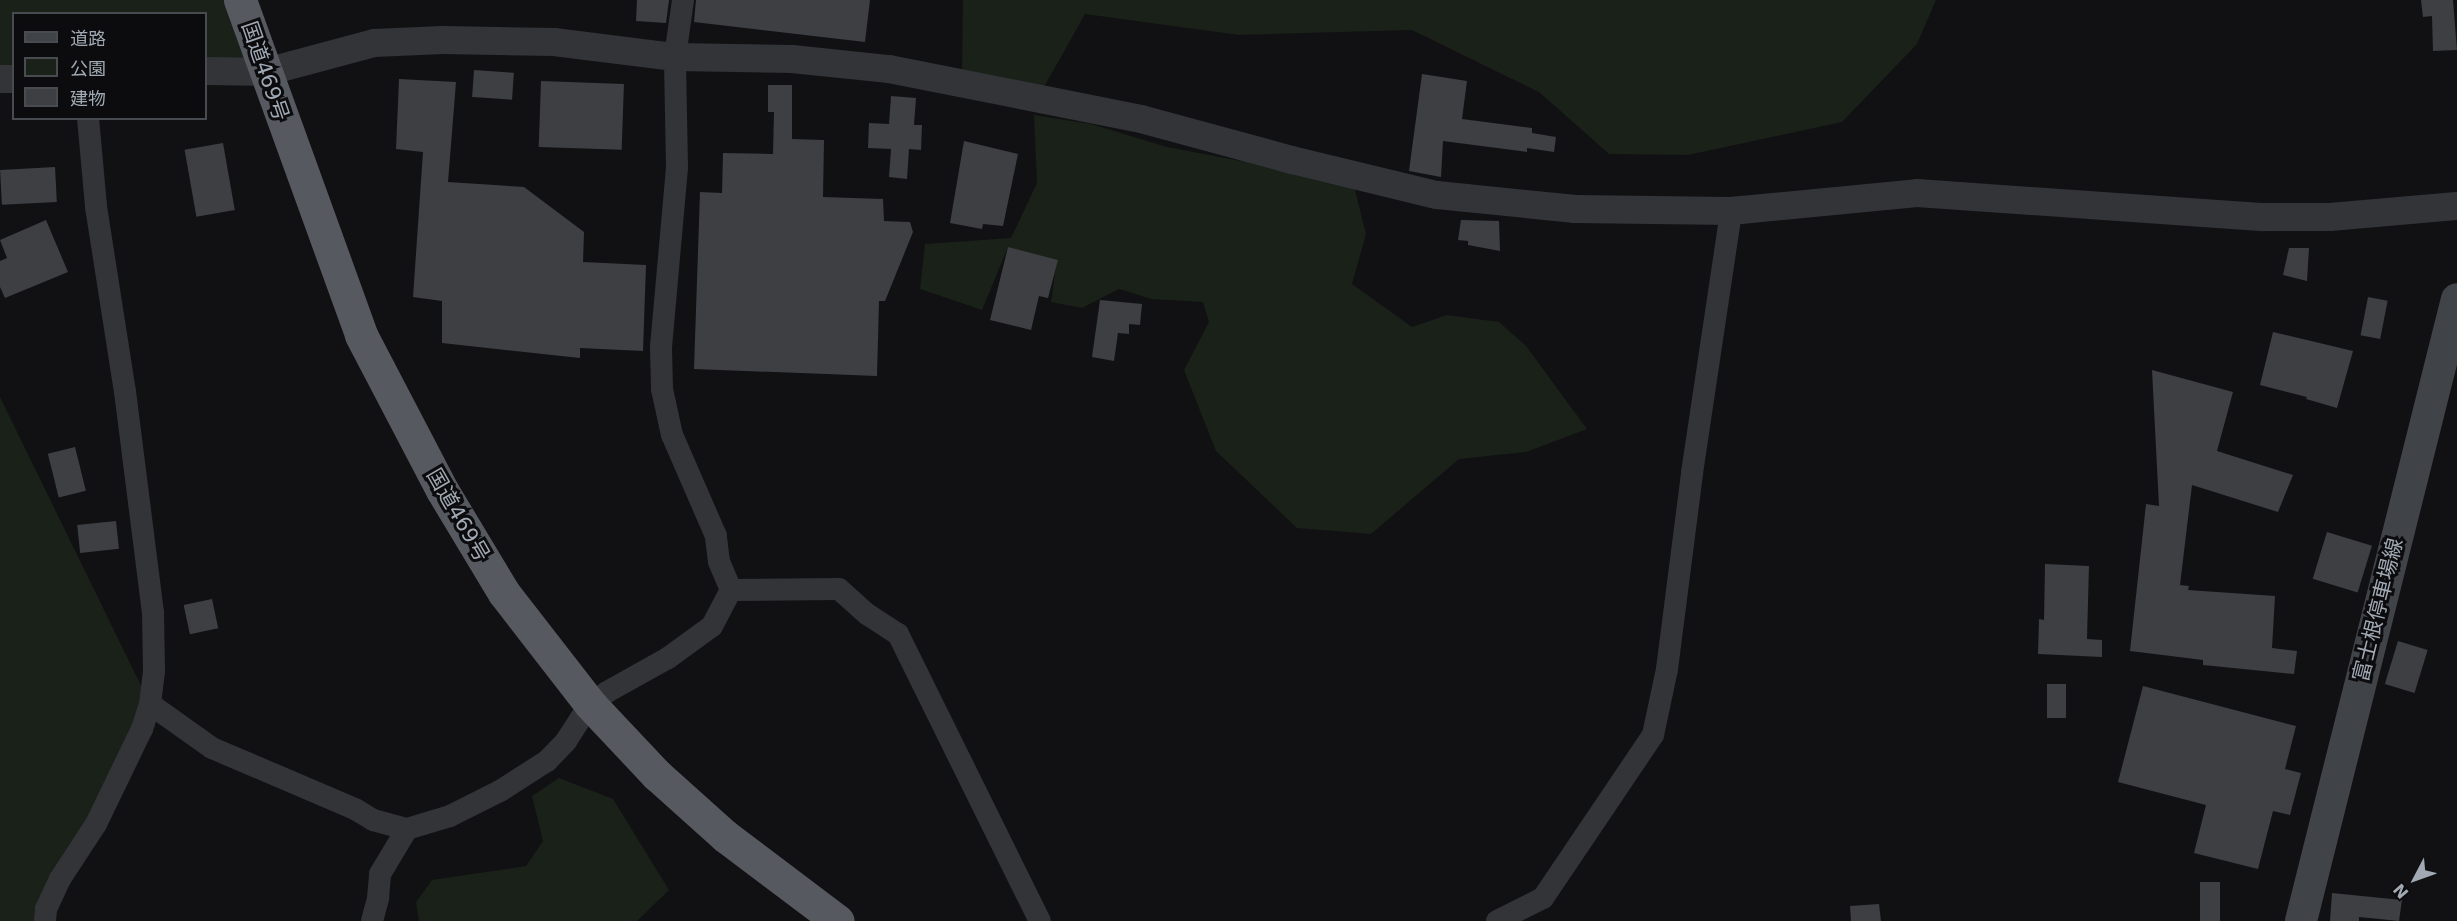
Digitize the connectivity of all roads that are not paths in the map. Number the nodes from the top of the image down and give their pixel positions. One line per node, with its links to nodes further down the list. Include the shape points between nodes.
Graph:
1 (240, 0): 5 (highway, 国道469号)
2 (683, 0): 3 (street)
3 (675, 57): 5 (street, via 554,42 443,40 374,43); 8 (street, via 792,59 889,69 1141,118 1437,195 1575,209); 10 (street, via 677,166 662,389 672,435 716,536 719,562)
4 (207, 71): 5 (street)
5 (266, 72): 12 (highway, 国道469号, via 361,335 442,490 504,593)
6 (88, 120): 11 (street, via 96,206 153,613)
7 (2457, 206): 8 (street, via 2330,217 2264,217 1917,193)
8 (1731, 211): 18 (street, via 1667,669 1653,735 1543,898)
9 (2457, 299): 19 (main road, 富士根停車場線)
10 (731, 590): 12 (street, via 712,626 668,658); 17 (street, via 839,589 867,615 898,634)
11 (150, 704): 13 (street, via 212,748 373,820); 14 (street, via 96,824 60,879 46,909)
12 (590, 704): 13 (street, via 566,741 547,761 450,816); 16 (highway, 国道469号, via 657,775 725,836)
13 (407, 830): 15 (street, via 380,873)
14 (45, 921)
15 (372, 921)
16 (838, 921)
17 (1040, 921)
18 (1497, 921)
19 (2301, 921)

